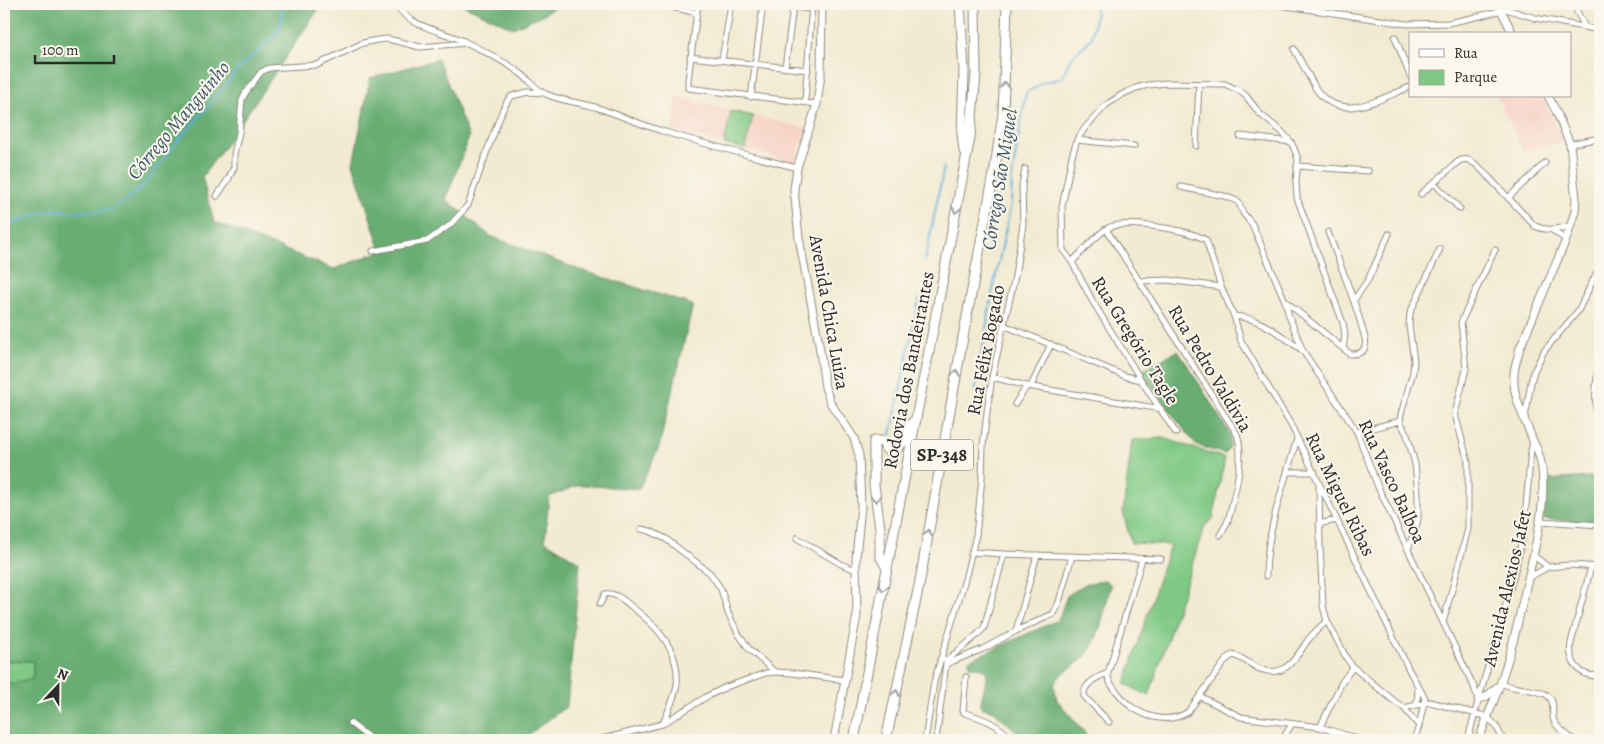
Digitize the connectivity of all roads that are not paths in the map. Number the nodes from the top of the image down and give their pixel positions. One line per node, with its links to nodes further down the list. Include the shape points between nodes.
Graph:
1 (396, 4): 21 (street, via 415,21)
2 (660, 4): 16 (street)
3 (698, 4): 16 (street)
4 (731, 4): 25 (street)
5 (763, 4): 26 (street)
6 (771, 4): 15 (street)
7 (822, 4): 37 (main road, Avenida Chica Luiza)
8 (960, 4): 45 (highway)
9 (974, 4): 45 (highway, Rodovia dos Bandeirantes / SP-348, via 976,74)
10 (1273, 4): 14 (street, via 1414,24 1448,23)
11 (1573, 4): 17 (street)
12 (1007, 5): 148 (highway, SP-348, one-way to 12, via 920,582 995,168 1003,113)
13 (812, 6): 15 (street); 28 (street)
14 (1499, 7): 17 (street); 19 (main road)
15 (793, 8): 27 (street)
16 (697, 14): 24 (street)
17 (1584, 27): 18 (street)
18 (1600, 30)
19 (1512, 32)
20 (1395, 37): 29 (street)
21 (467, 43): 33 (street, via 520,73); 54 (street, via 420,47 388,39 377,40 363,43 317,65 269,68 262,72 242,100 234,167)
22 (1600, 47): 30 (street)
23 (1294, 49): 32 (street, via 1320,95 1332,104 1350,108)
24 (690, 57): 25 (street); 34 (street, via 687,84 690,89)
25 (722, 60): 26 (street)
26 (755, 64): 27 (street); 34 (street)
27 (785, 68): 28 (street)
28 (808, 70): 36 (street)
29 (1409, 73)
30 (1600, 74)
31 (1200, 84): 40 (street, via 1167,82 1123,94 1099,112); 41 (street, via 1224,84 1240,91); 44 (street)
32 (1409, 87)
33 (544, 93): 48 (street); 64 (street, via 528,92 508,100 468,205 450,225 427,241)
34 (751, 97): 36 (street)
35 (1549, 98): 42 (main road, Avenida Alexios Jafet)
36 (805, 102): 37 (street)
37 (817, 104): 48 (main road, Avenida Chica Luiza)
38 (1240, 136): 41 (street)
39 (1600, 138): 42 (street)
40 (1077, 140): 43 (street); 66 (street, Rua Gregório Tagle, via 1062,217 1063,250)
41 (1291, 142): 47 (street)
42 (1570, 144): 57 (main road, Avenida Alexios Jafet, via 1576,199)
43 (1134, 146)
44 (1196, 146)
45 (965, 162): 84 (highway, Rodovia dos Bandeirantes / SP-348, one-way to 84)
46 (1545, 163): 55 (street)
47 (1297, 166): 50 (street); 75 (street, via 1297,198 1343,323)
48 (797, 168): 113 (main road, Avenida Chica Luiza, via 794,189 799,238 825,387 831,404 854,438 859,455 861,506)
49 (1025, 169): 73 (street, Rua Félix Bogado, via 1022,185 1024,224)
50 (1368, 171)
51 (1434, 183): 53 (street); 55 (street, via 1459,161 1468,160 1478,166); 56 (street)
52 (1181, 187): 71 (street, Rua Vasco Balboa, via 1224,196 1239,203 1252,224)
53 (1420, 194)
54 (217, 196)
55 (1508, 198): 59 (street, via 1535,226)
56 (1460, 209)
57 (1571, 226): 59 (street); 62 (main road, Avenida Alexios Jafet)
58 (1106, 229): 66 (street); 68 (street, Rua Pedro Valdivia); 69 (street, Rua Miguel Ribas, via 1116,225 1144,225 1204,238)
59 (1552, 230): 62 (street)
60 (1328, 232): 70 (street)
61 (1389, 234): 70 (street, via 1368,280)
62 (1566, 240): 83 (main road, Avenida Alexios Jafet, via 1515,364 1514,388)
63 (1440, 249): 85 (street, via 1410,313 1413,372)
64 (373, 250)
65 (1495, 250): 118 (street, via 1461,322 1466,369 1455,414 1468,462 1468,529)
66 (1072, 262): 79 (street, Rua Gregório Tagle, via 1092,302)
67 (1600, 266): 83 (street, via 1580,307 1544,351 1537,365)
68 (1140, 281): 69 (street, via 1167,280); 99 (street, Rua Pedro Valdivia, via 1237,434 1240,456 1229,516)
69 (1221, 287): 72 (street, Rua Miguel Ribas)
70 (1354, 300): 75 (street, via 1365,346 1356,354 1350,354)
71 (1285, 301): 75 (street); 76 (street, Rua Vasco Balboa)
72 (1234, 316): 76 (street, via 1262,323); 89 (street, Rua Miguel Ribas, via 1241,342)
73 (1004, 325): 74 (street); 78 (street, Rua Félix Bogado)
74 (1050, 344): 79 (street); 80 (street)
75 (1343, 348)
76 (1303, 351): 86 (street, Rua Vasco Balboa)
77 (1600, 364): 88 (street, via 1595,398)
78 (992, 377): 80 (street); 102 (street, Rua Félix Bogado)
79 (1141, 380): 82 (street, Rua Gregório Tagle)
80 (1030, 386): 81 (street); 82 (street)
81 (1015, 404)
82 (1161, 409): 87 (street, Rua Gregório Tagle)
83 (1525, 418): 90 (main road, Avenida Alexios Jafet)
84 (915, 419): 112 (highway, Rodovia dos Bandeirantes / SP-348); 112 (highway, one-way to 112, via 905,430 904,441 895,451 886,449 882,441 874,441 880,556)
85 (1400, 421): 86 (street); 101 (street, via 1415,464 1418,494 1418,520)
86 (1357, 432): 101 (street, Rua Vasco Balboa, via 1378,487)
87 (1176, 433)
88 (1600, 435)
89 (1298, 439): 91 (street); 92 (street, Rua Miguel Ribas)
90 (1533, 441): 95 (main road, Avenida Alexios Jafet, via 1539,454 1542,480); 131 (street, Avenida Alexios Jafet, via 1519,554)
91 (1288, 472): 92 (street); 114 (street, via 1267,551)
92 (1315, 472): 93 (street, Rua Miguel Ribas)
93 (1319, 482): 94 (street, Rua Miguel Ribas); 96 (street)
94 (1336, 520): 96 (street); 129 (street, Rua Miguel Ribas)
95 (1540, 521): 97 (street); 105 (main road, Avenida Alexios Jafet)
96 (1320, 524): 117 (street, via 1323,606)
97 (1600, 525)
98 (641, 529): 123 (street, via 666,539 710,573 721,589 738,633 749,649)
99 (1220, 535)
100 (797, 538): 113 (street)
101 (1408, 550): 118 (street, Rua Vasco Balboa)
102 (972, 552): 103 (street); 120 (street, Rua Félix Bogado)
103 (1004, 554): 104 (street); 121 (street, via 984,628)
104 (1037, 555): 106 (street); 119 (street)
105 (1533, 555): 109 (street); 115 (main road, Avenida Alexios Jafet)
106 (1072, 556): 108 (street); 119 (street, via 1053,614)
107 (1161, 559): 108 (street)
108 (1142, 560): 124 (street)
109 (1548, 567): 110 (street); 115 (street)
110 (1591, 567): 111 (street); 125 (street, via 1570,652 1572,661 1584,674)
111 (1600, 567)
112 (887, 568): 147 (highway, Rodovia dos Bandeirantes / SP-348, one-way to 147)
113 (856, 570): 127 (main road, Avenida Chica Luiza, via 857,615)
114 (1266, 576)
115 (1528, 578): 128 (main road, Avenida Alexios Jafet)
116 (600, 604): 139 (street, via 605,594 620,598 650,621 671,649 677,686)
117 (1327, 620): 122 (street); 130 (street, via 1312,634 1297,657 1281,669 1260,669 1232,655)
118 (1444, 622): 131 (street, Rua Vasco Balboa)
119 (1016, 631): 121 (street, via 983,649)
120 (940, 659): 121 (street); 149 (street, Rua Félix Bogado)
121 (946, 662): 150 (street)
122 (1353, 667): 134 (street); 142 (street)
123 (775, 672): 127 (street); 139 (street, via 726,686)
124 (1108, 673): 130 (street, via 1107,678 1113,688 1129,705 1154,717 1182,716); 137 (street, via 1086,686 1084,696)
125 (1600, 675)
126 (966, 677): 151 (street, via 963,711 990,721)
127 (845, 680): 146 (main road, Avenida Chica Luiza)
128 (1501, 683): 131 (main road, via 1486,697); 136 (main road, Avenida Alexios Jafet); 158 (street, via 1549,697 1554,721)
129 (1418, 687): 132 (street, Rua Miguel Ribas, via 1424,694); 133 (street, Rua Miguel Ribas)
130 (1201, 696): 140 (street, via 1236,715)
131 (1478, 699): 135 (street, Avenida Alexios Jafet)
132 (1425, 703): 133 (street); 135 (street); 141 (street)
133 (1418, 704): 134 (street)
134 (1404, 708): 141 (street)
135 (1474, 712): 136 (street); 155 (street, Avenida Alexios Jafet)
136 (1487, 717): 156 (main road, Avenida Alexios Jafet); 157 (street, via 1494,722)
137 (1109, 722)
138 (350, 723): 144 (street)
139 (662, 724): 145 (street)
140 (1292, 724): 142 (street); 152 (street)
141 (1419, 726): 154 (street)
142 (1320, 727): 153 (street)
143 (1600, 735): 159 (street)
144 (372, 740)
145 (599, 740)
146 (834, 740)
147 (854, 740)
148 (886, 740)
149 (925, 740)
150 (936, 740)
151 (1013, 740)
152 (1282, 740)
153 (1361, 740)
154 (1414, 740)
155 (1468, 740)
156 (1479, 740)
157 (1503, 740)
158 (1574, 740)
159 (1594, 740)

